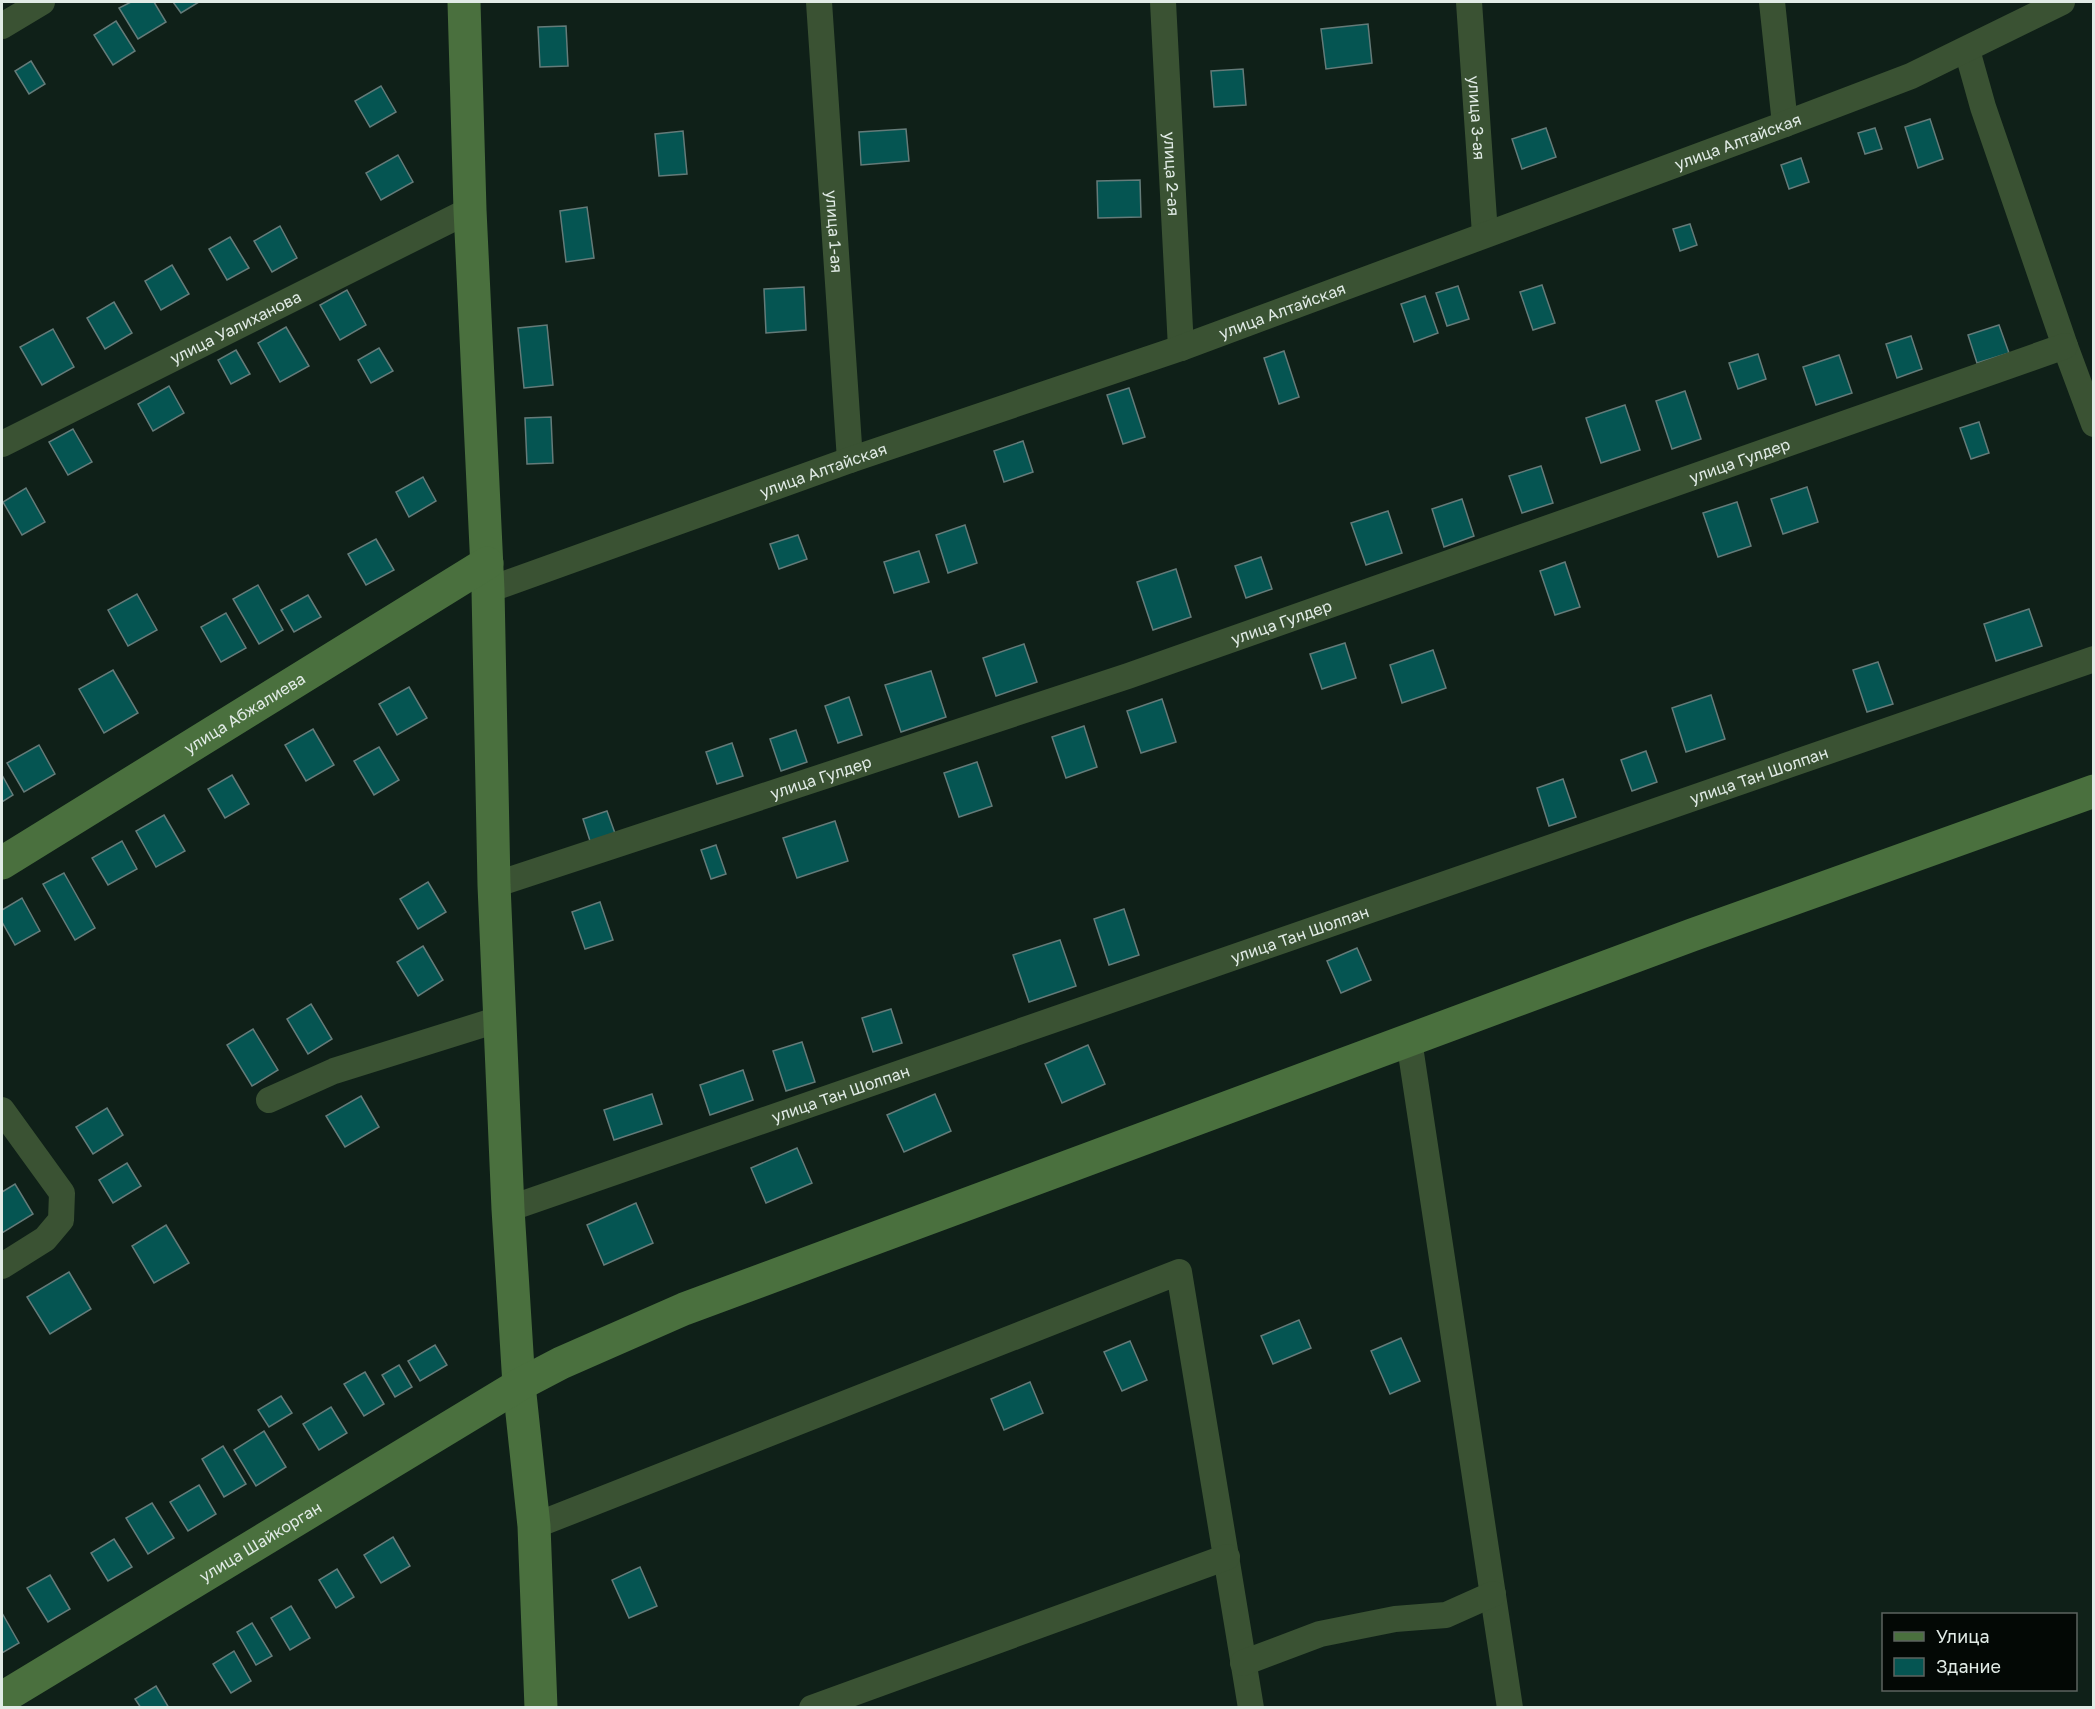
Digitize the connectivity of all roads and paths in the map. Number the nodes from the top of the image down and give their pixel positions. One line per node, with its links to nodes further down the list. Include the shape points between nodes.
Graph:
1 (42, 2): 8 (street)
2 (464, 2): 11 (street)
3 (819, 2): 17 (street, улица 1-ая)
4 (1163, 2): 14 (street, улица 2-ая)
5 (1469, 2): 12 (street, улица 3-ая)
6 (1772, 2): 10 (street)
7 (2062, 2): 9 (street, улица Алтайская)
8 (2, 26)
9 (1967, 50): 10 (street, улица Алтайская); 13 (street)
10 (1785, 124): 12 (street, улица Алтайская)
11 (470, 210): 16 (street, улица Уалиханова); 18 (street)
12 (1485, 234): 14 (street, улица Алтайская)
13 (2064, 346): 15 (street); 22 (street, улица Гулдер, via 1128,676)
14 (1181, 348): 17 (street, улица Алтайская)
15 (2094, 424)
16 (2, 444)
17 (850, 460): 18 (street, улица Алтайская)
18 (487, 576): 21 (street, улица Абжалиева); 22 (street)
19 (2094, 659): 27 (street, улица Тан Шолпан)
20 (2094, 791): 24 (street, улица Шайкорган)
21 (2, 863)
22 (494, 885): 23 (street)
23 (500, 1019): 25 (street, via 334,1071); 27 (street)
24 (1409, 1040): 29 (street, улица Шайкорган, via 684,1309); 32 (street)
25 (269, 1100)
26 (2, 1110): 28 (street, via 62,1193 61,1220 45,1239)
27 (508, 1209): 29 (street)
28 (2, 1266)
29 (519, 1385): 30 (street); 34 (street, улица Шайкорган)
30 (534, 1526): 31 (street, via 1179,1272); 35 (street)
31 (1227, 1557): 33 (street); 36 (street)
32 (1493, 1594): 33 (street, via 1446,1615 1395,1619 1320,1634); 38 (street)
33 (1243, 1662): 37 (street)
34 (2, 1698)
35 (541, 1707)
36 (812, 1707)
37 (1251, 1707)
38 (1510, 1707)

